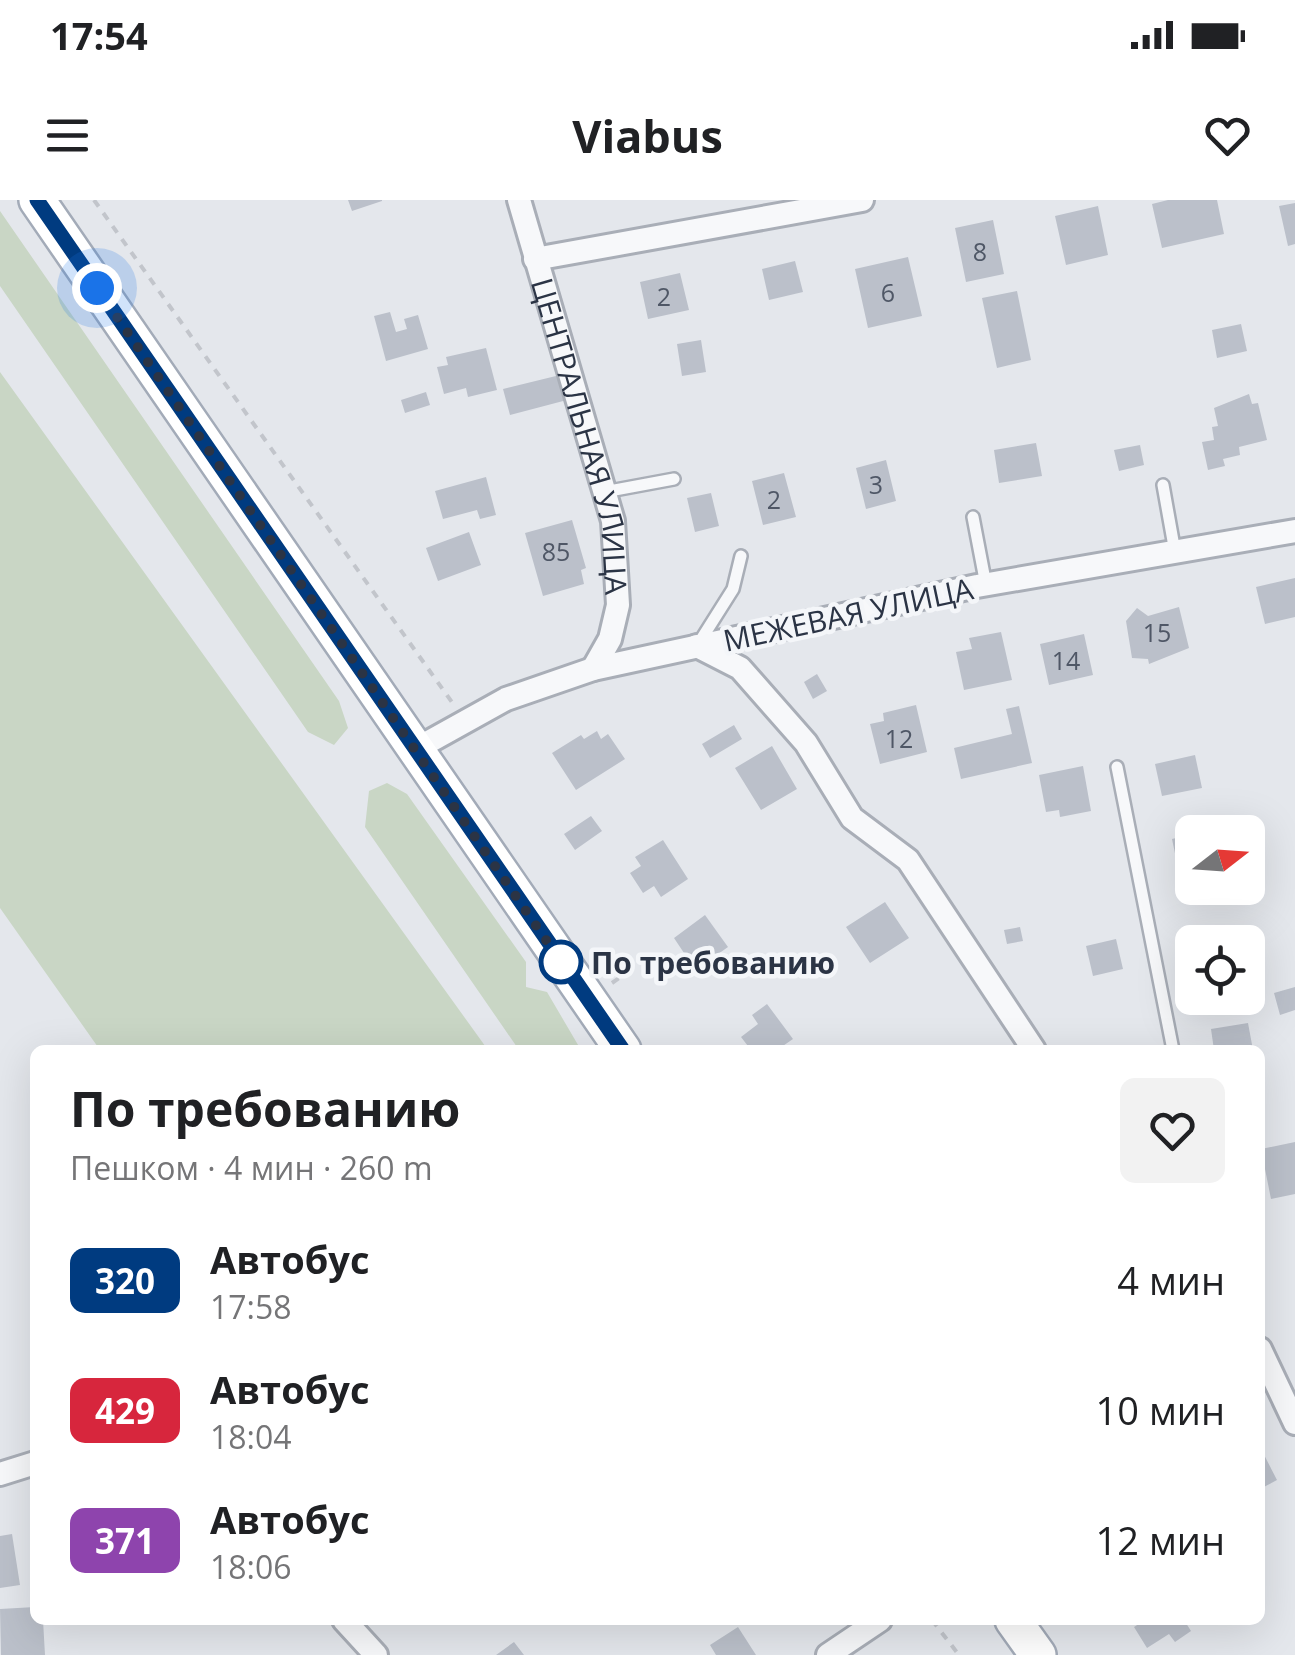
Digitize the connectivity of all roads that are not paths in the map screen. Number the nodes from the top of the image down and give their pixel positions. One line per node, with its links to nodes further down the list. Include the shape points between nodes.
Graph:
1 (37, 200): 15 (main road)
2 (519, 200): 4 (street, ЦЕНТРАЛЬНАЯ УЛИЦА)
3 (862, 200): 4 (street)
4 (536, 260): 7 (street, ЦЕНТРАЛЬНАЯ УЛИЦА)
5 (674, 479): 7 (lane)
6 (1164, 485): 10 (lane)
7 (604, 492): 14 (street, ЦЕНТРАЛЬНАЯ УЛИЦА, via 613,522 618,605 610,639)
8 (973, 517): 12 (lane)
9 (1295, 531): 10 (street, МЕЖЕВАЯ УЛИЦА)
10 (1175, 552): 12 (street, МЕЖЕВАЯ УЛИЦА)
11 (741, 556): 13 (lane, via 733,589)
12 (986, 585): 13 (street, МЕЖЕВАЯ УЛИЦА)
13 (697, 646): 14 (street, МЕЖЕВАЯ УЛИЦА); 18 (street, via 740,668 806,742 852,818 908,860)
14 (592, 670): 15 (street, МЕЖЕВАЯ УЛИЦА, via 506,699)
15 (416, 749): 17 (main road)
16 (1117, 767): 19 (lane)
17 (620, 1045)
18 (1031, 1045)
19 (1172, 1045)
20 (1265, 1359): 21 (street)
21 (1295, 1422)
22 (30, 1464): 23 (street)
23 (0, 1474)
24 (349, 1625): 27 (street)
25 (873, 1625): 28 (street)
26 (1017, 1625): 29 (main road)
27 (376, 1655)
28 (828, 1655)
29 (1038, 1655)

